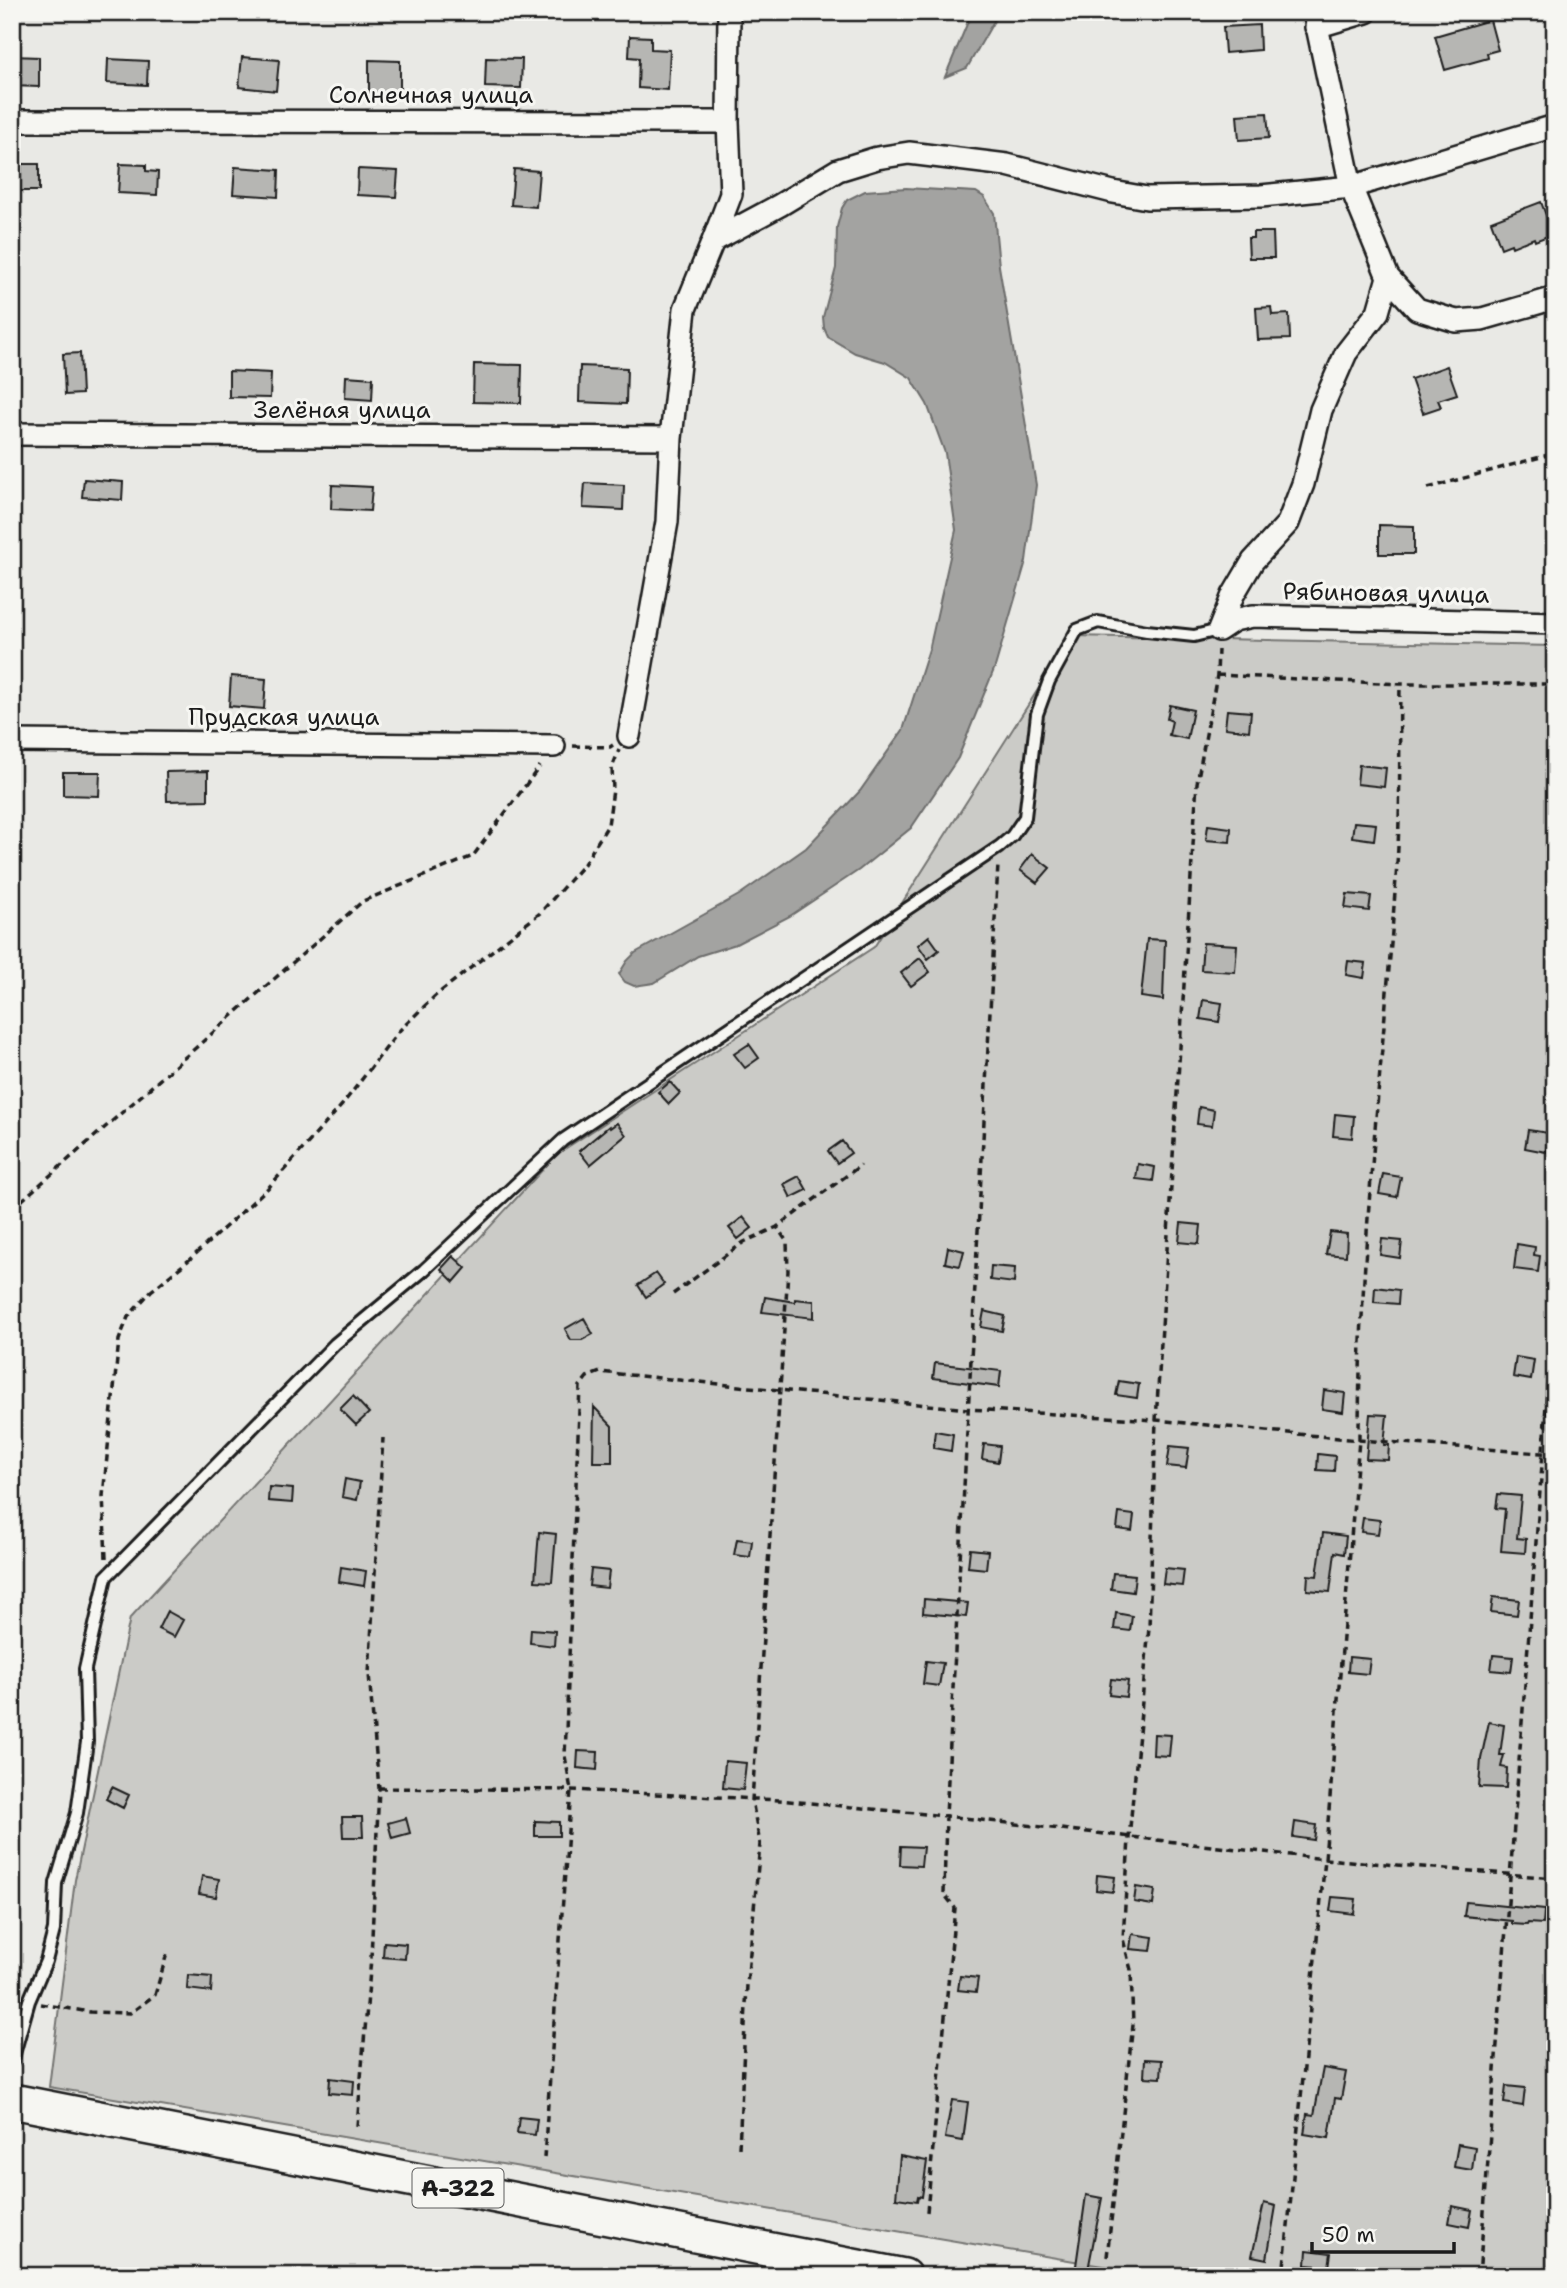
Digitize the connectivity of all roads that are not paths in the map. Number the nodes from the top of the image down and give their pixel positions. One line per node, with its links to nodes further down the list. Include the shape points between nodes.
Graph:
1 (729, 12): 5 (street)
2 (1366, 12): 3 (street)
3 (1315, 20): 7 (street)
4 (12, 121): 5 (street, Солнечная улица)
5 (727, 122): 8 (street, via 731,194)
6 (1555, 125): 7 (street)
7 (1351, 187): 8 (street, via 1261,196 1147,198 1007,165 909,153 838,170); 9 (street)
8 (713, 241): 12 (street, via 685,309)
9 (1388, 277): 10 (street, via 1417,309 1457,321 1482,319); 14 (street, via 1378,312 1346,353 1321,410 1288,523 1254,561 1233,595)
10 (1555, 298)
11 (12, 434): 12 (street, Зелёная улица)
12 (671, 438): 15 (street, via 667,522)
13 (1555, 623): 14 (street, Рябиновая улица, via 1253,616 1234,620)
14 (1219, 631): 18 (lane, via 1194,636 1098,622 1077,630 1037,714 1025,817 1012,836 563,1140 424,1270 335,1344 106,1577 85,1669 87,1742 77,1813 56,1883 54,1930 46,1961)
15 (629, 736)
16 (12, 741): 17 (street, Прудская улица)
17 (554, 746)
18 (12, 2061)
19 (12, 2101): 20 (highway, А-322)
20 (904, 2276)

